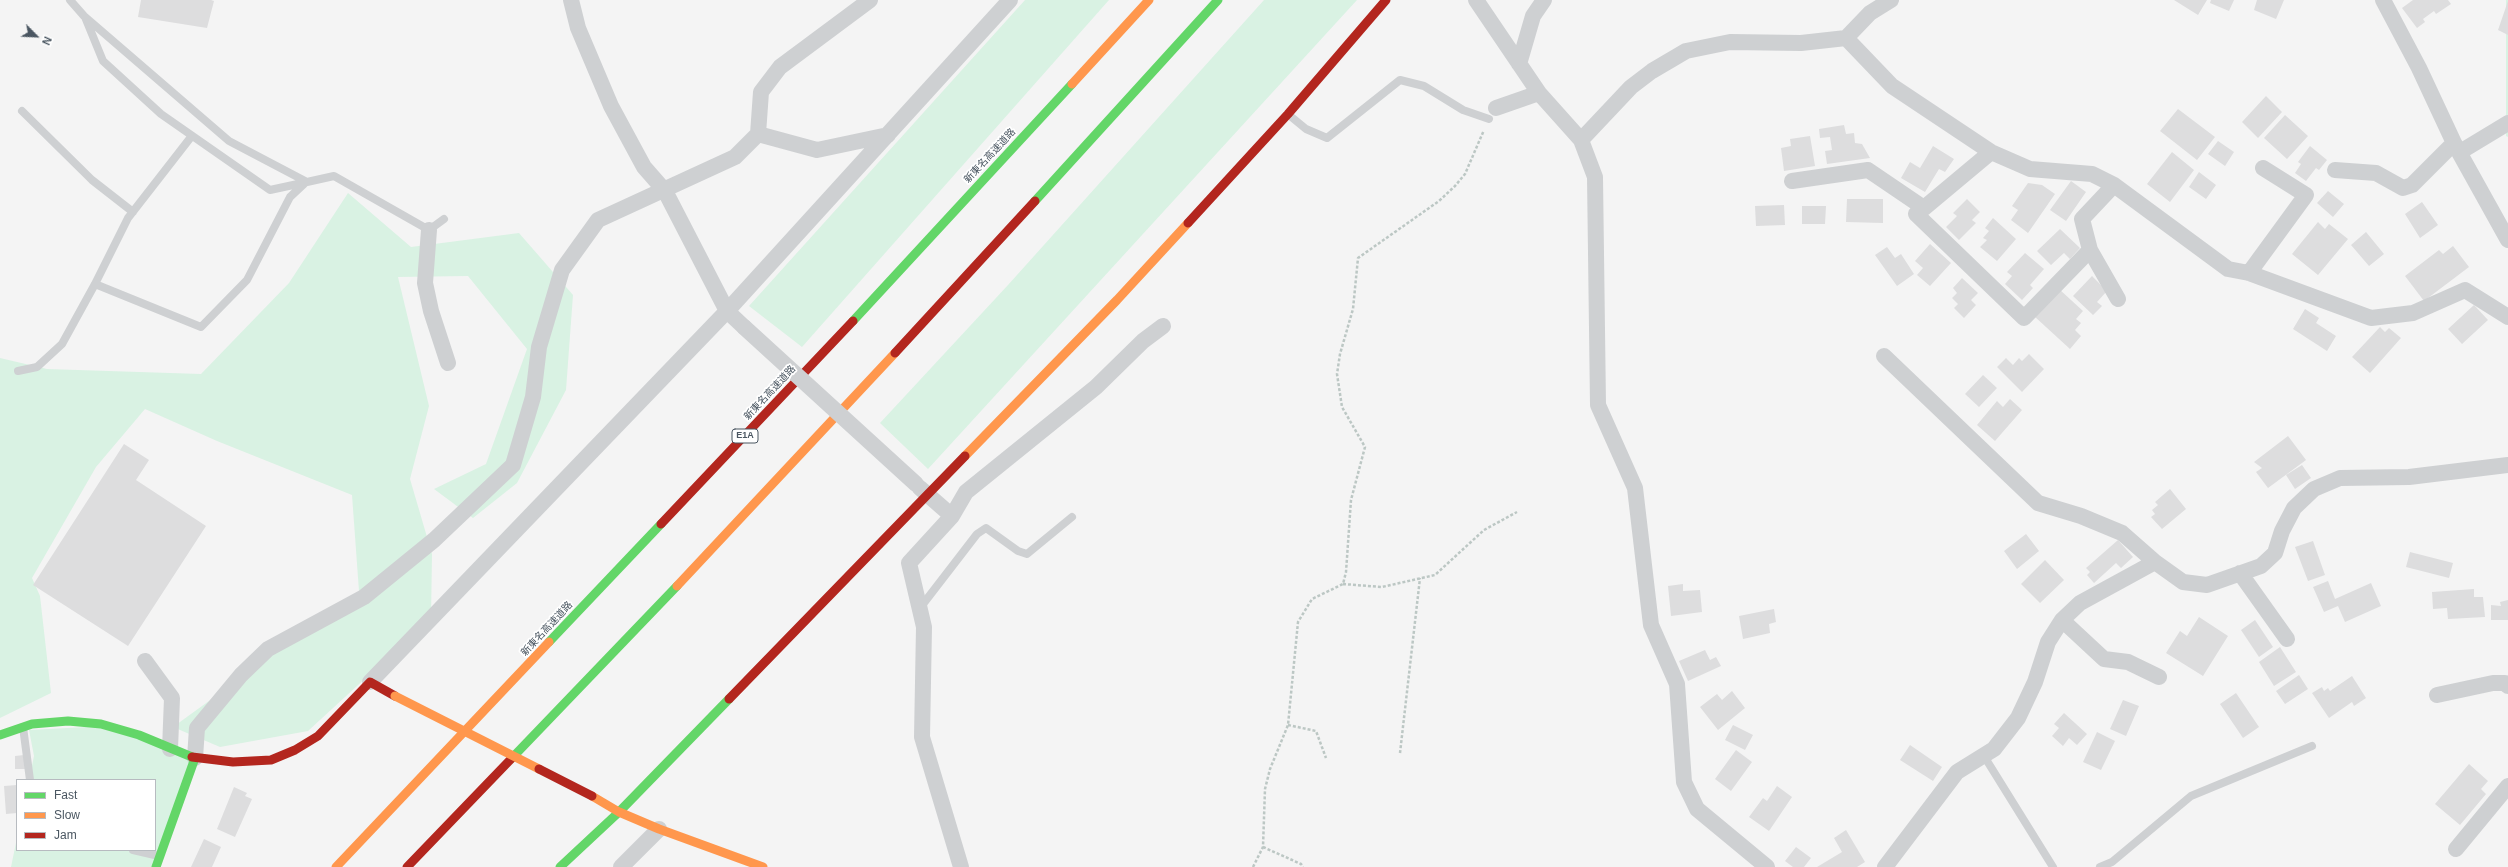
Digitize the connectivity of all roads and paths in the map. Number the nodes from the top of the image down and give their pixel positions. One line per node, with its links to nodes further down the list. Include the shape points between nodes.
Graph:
1 (70, 0): 12 (lane)
2 (571, 0): 31 (street, via 578,28 611,106 644,167)
3 (870, 0): 20 (street, via 780,66 761,92)
4 (1010, 0): 21 (street)
5 (1149, 0): 82 (main road, 新東名高速道路 / E1A, via 890,281)
6 (1218, 0): 83 (main road, via 963,281 665,598)
7 (1386, 0): 18 (main road)
8 (1476, 0): 14 (street)
9 (1544, 0): 14 (street, via 1534,16)
10 (1891, 0): 13 (street, via 1870,13)
11 (2383, 0): 24 (street)
12 (84, 16): 22 (lane, via 103,61 161,114); 29 (lane, via 229,141)
13 (1846, 38): 23 (street, via 1801,43 1730,42 1686,51 1631,87); 25 (street, via 1892,86)
14 (1519, 64): 15 (street)
15 (1539, 93): 17 (street); 23 (street)
16 (22, 111): 33 (lane, via 92,180)
17 (1492, 113): 18 (lane, via 1463,110 1424,86 1400,80 1327,138 1306,128); 55 (path, via 1465,174 1455,186 1439,201 1358,258 1353,309 1337,374 1342,407 1365,447 1351,500)
18 (1288, 114): 48 (main road, via 1117,300)
19 (2508, 123): 24 (street)
20 (758, 134): 21 (street, via 817,150); 31 (street, via 735,157)
21 (888, 135): 41 (street)
22 (191, 136): 29 (lane, via 270,190); 33 (lane)
23 (1581, 140): 90 (street, via 1595,177 1598,405 1635,488 1651,625 1677,684 1684,782 1697,809)
24 (2457, 148): 27 (street, via 2412,185 2403,188 2376,173); 36 (street)
25 (1991, 152): 30 (street, via 2030,169 2092,174); 32 (street)
26 (2263, 168): 38 (street, via 2306,195)
27 (2335, 170)
28 (1792, 180): 32 (street, via 1868,170)
29 (307, 182): 35 (lane, via 334,176); 39 (lane, via 290,197 247,280 201,327)
30 (2114, 185): 37 (street, via 2082,219); 38 (street, via 2228,269)
31 (664, 191): 41 (street); 71 (street, via 598,220 562,270 539,347 532,397 513,465 434,540 364,597 268,649 241,675 197,728)
32 (1924, 208): 37 (street, via 1916,214 2024,318)
33 (132, 212): 39 (lane)
34 (444, 219): 35 (lane)
35 (429, 230): 45 (street, via 425,283 431,311)
36 (2508, 240)
37 (2090, 250): 40 (street)
38 (2250, 273): 42 (street, via 2371,318 2413,313 2465,290)
39 (95, 284): 46 (lane, via 62,344 37,366)
40 (2118, 299)
41 (727, 311): 48 (street, bridge); 61 (street)
42 (2508, 317)
43 (1163, 326): 50 (street, via 1143,341 1096,387 966,492)
44 (1884, 356): 52 (street, via 2038,503 2081,516 2122,533)
45 (448, 362)
46 (18, 371)
47 (2508, 465): 53 (street, via 2409,477 2340,478 2314,489 2294,508 2282,531 2276,553 2261,566)
48 (928, 495): 50 (street); 75 (main road)
49 (1517, 512): 54 (path, via 1484,530 1436,575)
50 (952, 516): 56 (street, via 909,563)
51 (1072, 517): 56 (lane, via 1027,554 1018,551 986,528 977,534)
52 (2155, 562): 53 (street, via 2184,582 2207,584); 57 (street, via 2080,603)
53 (2240, 573): 58 (street)
54 (1420, 578): 55 (path, via 1382,587); 69 (path)
55 (1343, 584): 64 (path, via 1312,599 1298,622)
56 (919, 609): 87 (street, via 924,627 922,737)
57 (2062, 620): 60 (street, via 2104,659 2128,662); 70 (street, via 2048,642 2035,682 2018,718 1994,749)
58 (2287, 639)
59 (145, 661): 68 (street, via 172,698)
60 (2159, 677)
61 (370, 682): 71 (main road, via 318,736 295,750 271,760 233,762); 75 (main road, bridge)
62 (2508, 686): 63 (street, via 2505,683 2493,682)
63 (2437, 695)
64 (1288, 725): 72 (path, via 1316,731); 77 (path, via 1270,769 1265,789)
65 (23, 727): 66 (main road); 68 (main road, via 68,721 101,724 139,735); 73 (lane)
66 (0, 735)
67 (2312, 746): 93 (lane, via 2191,796 2112,862)
68 (170, 749): 71 (main road)
69 (1400, 754)
70 (1984, 756): 91 (street, via 1958,772); 92 (lane)
71 (195, 758): 80 (main road)
72 (1326, 758)
73 (30, 779)
74 (2508, 786): 78 (street)
75 (619, 812): 76 (main road); 84 (main road)
76 (659, 830): 85 (street); 86 (main road)
77 (1263, 847): 88 (path); 89 (path)
78 (2456, 849)
79 (137, 851): 80 (lane)
80 (160, 857): 81 (main road)
81 (156, 867)
82 (336, 867)
83 (407, 867)
84 (560, 867)
85 (621, 867)
86 (763, 867)
87 (962, 867)
88 (1253, 867)
89 (1303, 867)
90 (1767, 867)
91 (1885, 867)
92 (2054, 867)
93 (2100, 867)

